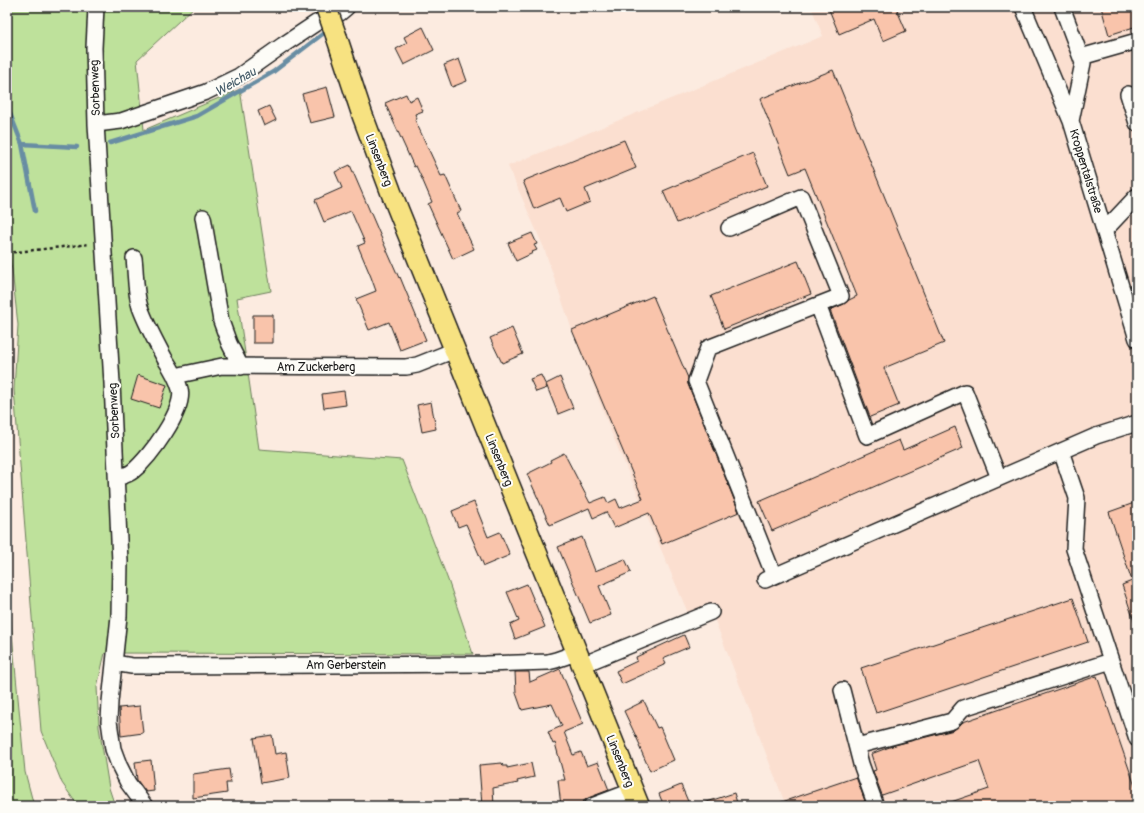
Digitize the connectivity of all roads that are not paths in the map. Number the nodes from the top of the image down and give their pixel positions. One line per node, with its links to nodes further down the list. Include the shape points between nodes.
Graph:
1 (96, 7): 11 (street, Sorbenweg)
2 (326, 7): 19 (main road, Linsenberg, bridge, via 386,178)
3 (347, 7): 11 (street, via 283,45 239,76 206,92 121,121)
4 (1023, 7): 9 (street, Kroppentalstraße)
5 (1062, 7): 7 (street)
6 (1137, 41): 7 (street)
7 (1081, 57): 9 (street, via 1083,63)
8 (1128, 94): 10 (street)
9 (1071, 121): 15 (street, Kroppentalstraße)
10 (1137, 123)
11 (96, 124): 24 (street, Sorbenweg)
12 (1137, 196): 15 (street)
13 (203, 217): 20 (street, via 221,321)
14 (730, 228): 17 (street, via 801,197 841,296)
15 (1104, 231): 18 (street, Kroppentalstraße)
16 (134, 258): 21 (street, via 140,306)
17 (818, 305): 25 (street, via 867,436 966,392); 25 (street, via 708,348 696,381 770,578)
18 (1137, 340)
19 (455, 350): 20 (street, Am Zuckerberg, via 406,367); 27 (main road, Linsenberg)
20 (241, 367): 21 (street, Am Zuckerberg, via 222,366)
21 (175, 376): 24 (street, via 181,390 178,409 163,438 135,470)
22 (1137, 423): 23 (street)
23 (1061, 451): 25 (street); 28 (street, via 1077,498 1074,549)
24 (117, 478): 29 (street, Sorbenweg, via 121,591)
25 (999, 478)
26 (711, 612): 27 (street, Am Gerberstein)
27 (579, 659): 29 (street, Am Gerberstein, via 486,664 132,666); 34 (main road, Linsenberg)
28 (1111, 661): 31 (street); 33 (street, via 963,708 952,721)
29 (114, 663): 36 (street, Sorbenweg, via 109,721 113,749 128,783)
30 (842, 690): 33 (street)
31 (1130, 696): 32 (street)
32 (1137, 739)
33 (857, 746): 37 (street)
34 (636, 798): 35 (street)
35 (590, 805)
36 (145, 806)
37 (876, 806)

